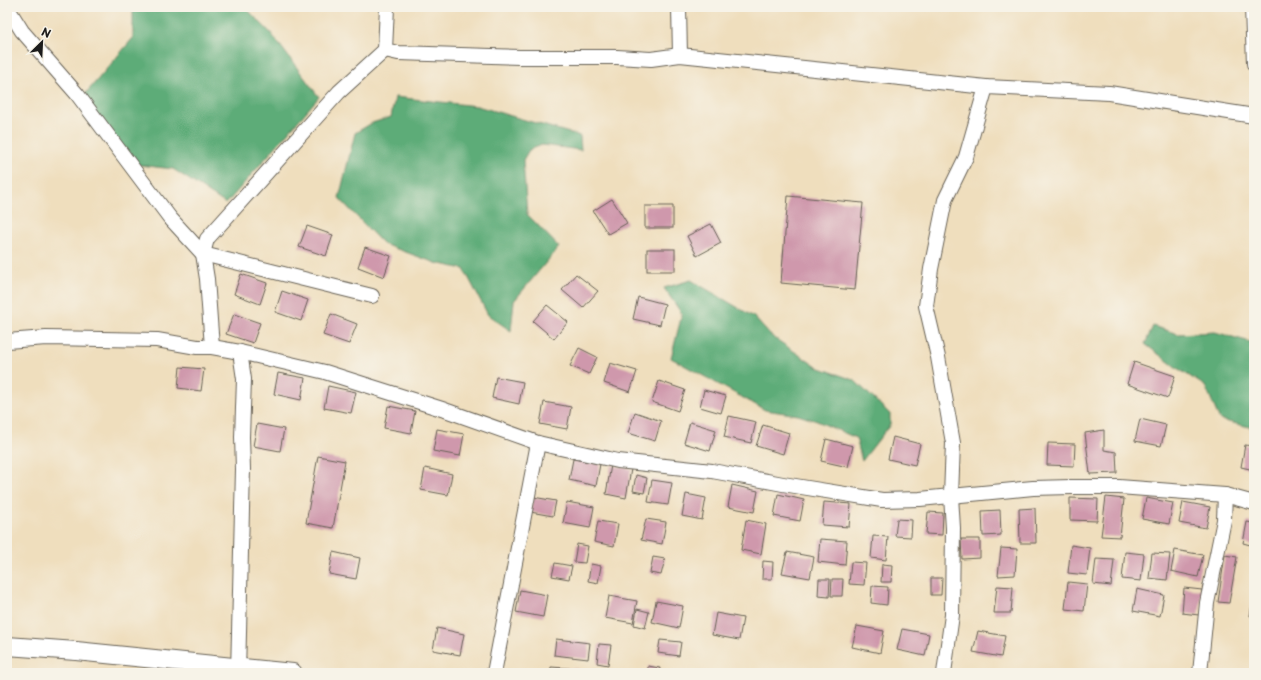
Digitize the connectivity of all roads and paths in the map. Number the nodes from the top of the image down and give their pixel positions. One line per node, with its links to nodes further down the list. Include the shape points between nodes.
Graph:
1 (7, 7): 6 (street)
2 (387, 7): 7 (street)
3 (679, 7): 8 (street)
4 (1252, 7): 9 (street)
5 (7, 26): 6 (street)
6 (22, 31): 12 (street, via 77,94 170,218)
7 (385, 50): 8 (street, via 398,53 520,57 650,59); 12 (street, via 339,92 207,239)
8 (680, 55): 10 (street)
9 (1254, 64)
10 (986, 87): 11 (street, via 1109,93); 19 (street, via 966,157 945,200 926,306 953,443)
11 (1254, 116)
12 (203, 254): 13 (street); 15 (street)
13 (372, 296)
14 (7, 341): 15 (street, via 46,338 157,340)
15 (212, 347): 16 (street)
16 (240, 352): 17 (street, via 325,372); 22 (street, via 244,379)
17 (538, 443): 19 (street, via 618,461 712,471 882,500); 24 (street)
18 (1225, 495): 19 (street, via 1119,487 1071,487); 20 (street); 26 (street, via 1224,520 1207,603)
19 (951, 496): 25 (street, via 952,615)
20 (1254, 503)
21 (7, 646): 22 (street, via 76,651)
22 (238, 670): 23 (street)
23 (293, 673)
24 (494, 673)
25 (944, 673)
26 (1200, 673)

